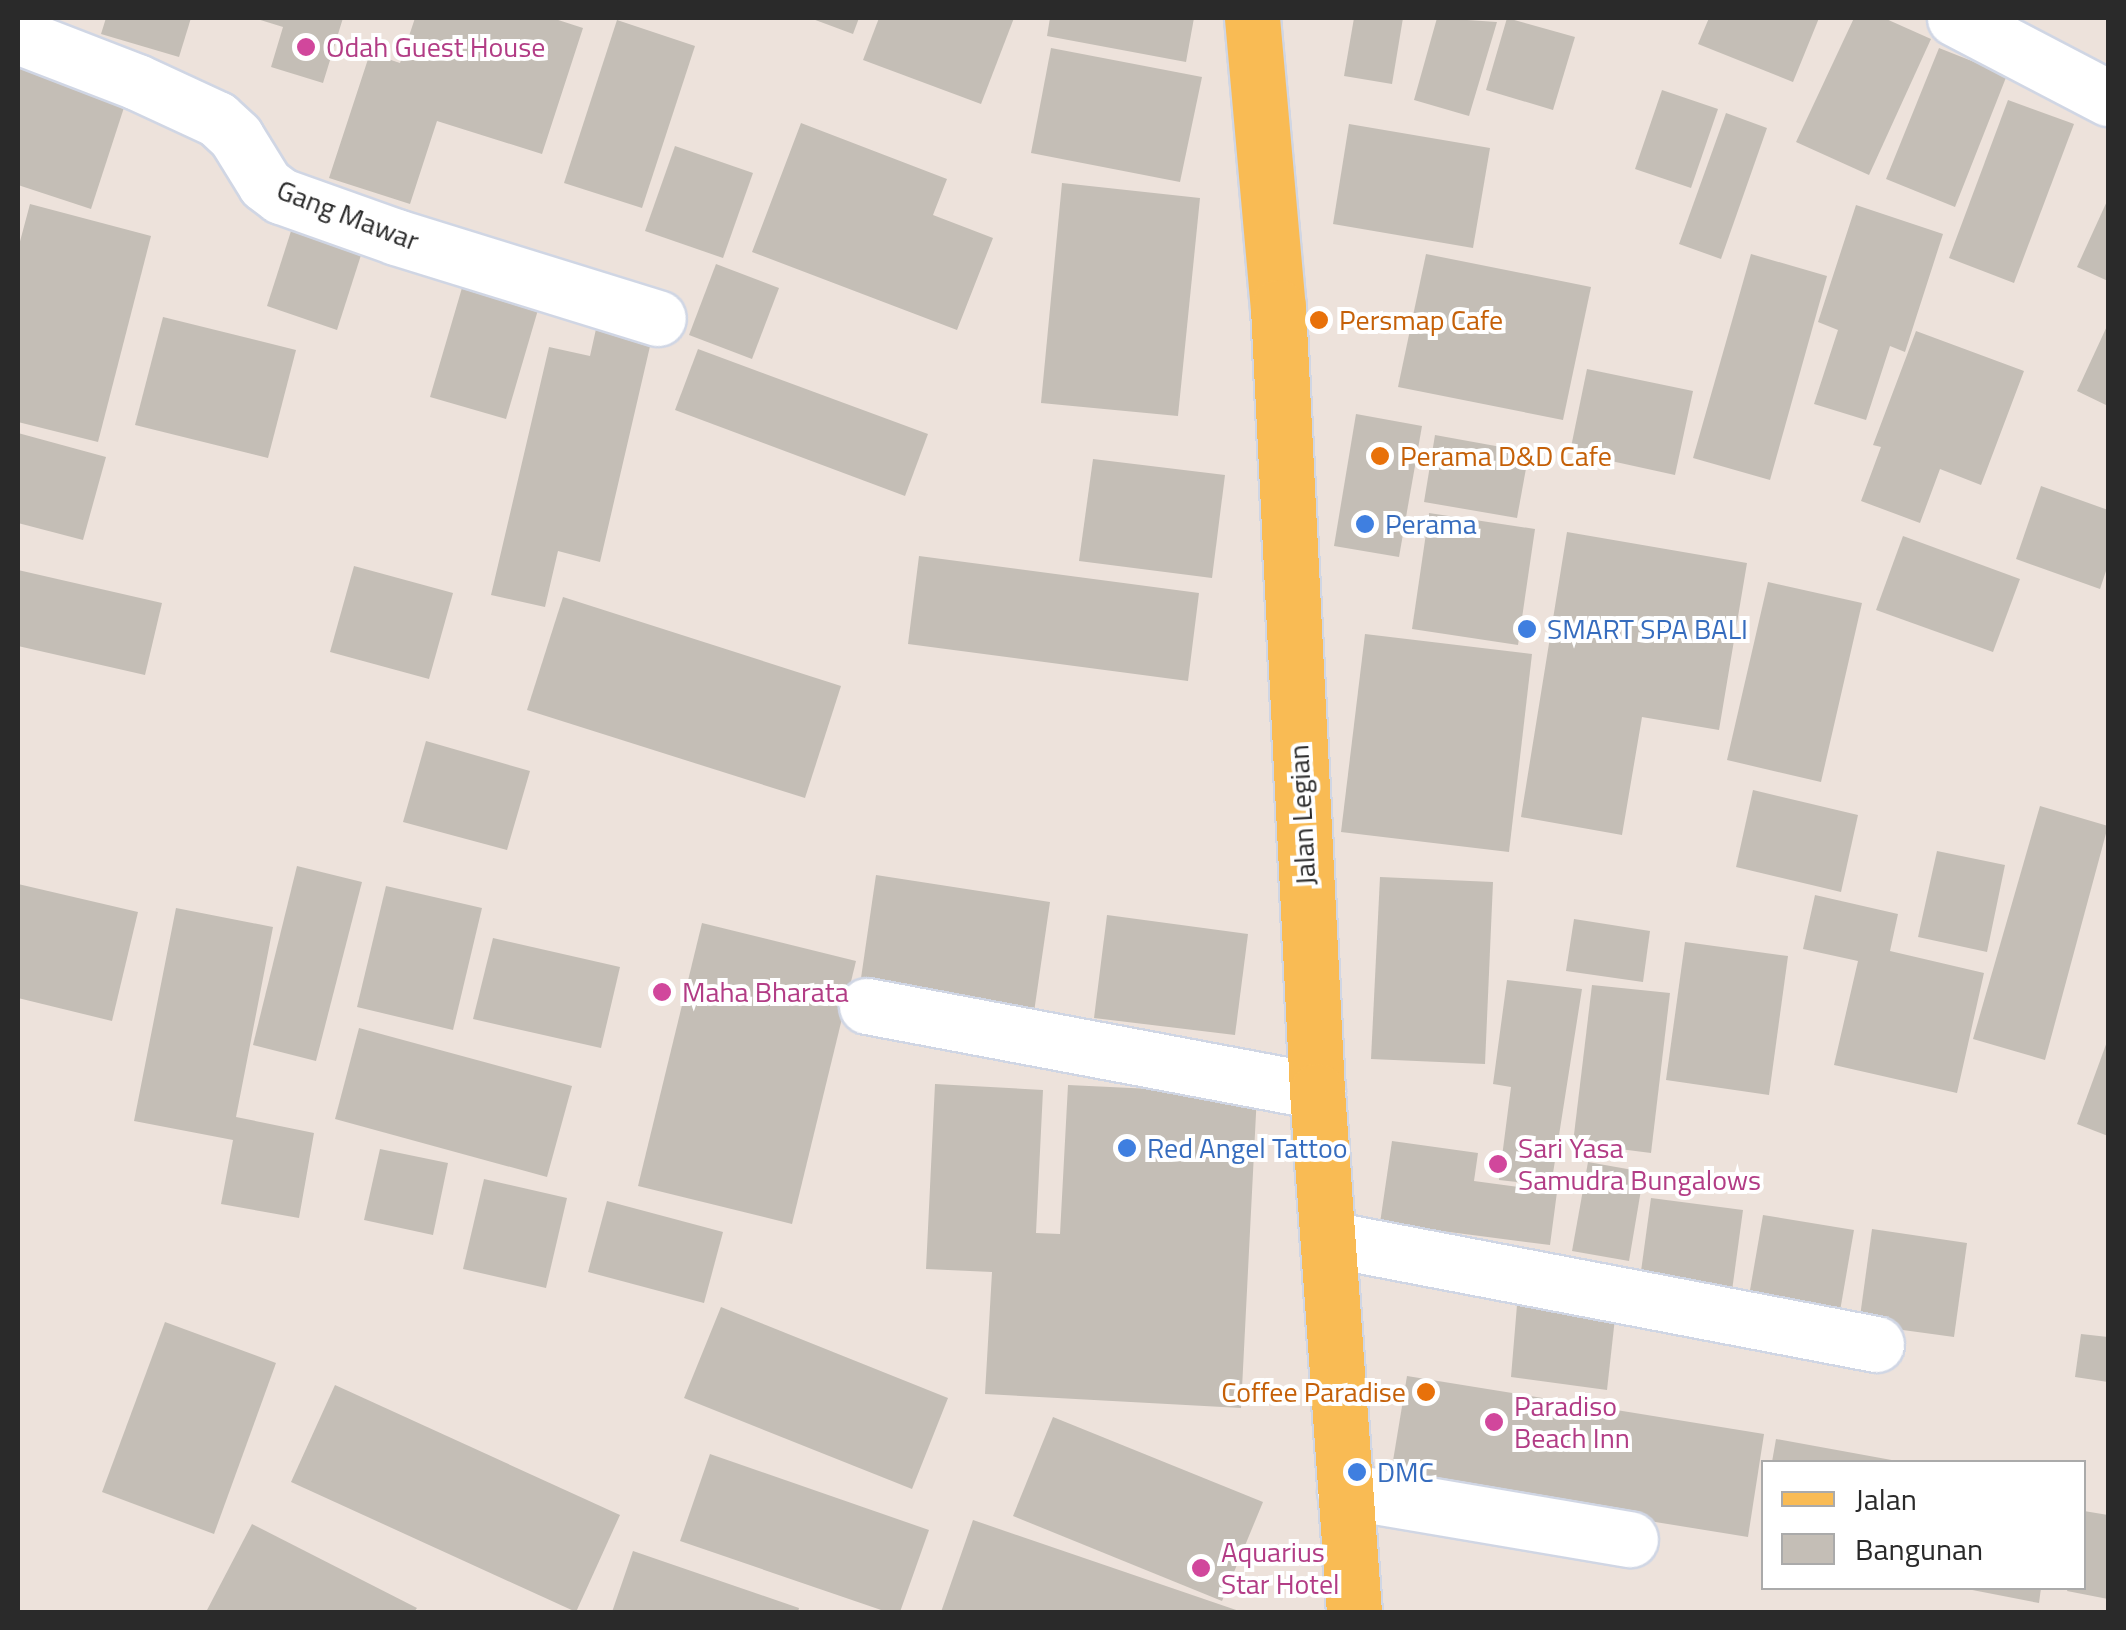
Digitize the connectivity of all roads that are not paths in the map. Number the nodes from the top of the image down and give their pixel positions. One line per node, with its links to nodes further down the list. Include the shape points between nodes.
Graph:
1 (1252, 18): 8 (main road, Jalan Legian, via 1278,307)
2 (1954, 18): 3 (street)
3 (2023, 35): 5 (street)
4 (18, 36): 6 (street, Gang Mawar, via 218,119 281,196)
5 (2108, 98)
6 (658, 318)
7 (867, 1006): 8 (street)
8 (1317, 1091): 9 (main road, Jalan Legian)
9 (1329, 1239): 10 (street); 11 (main road, Jalan Legian)
10 (1876, 1344)
11 (1345, 1491): 12 (street); 13 (main road, Jalan Legian)
12 (1630, 1539)
13 (1354, 1612)

